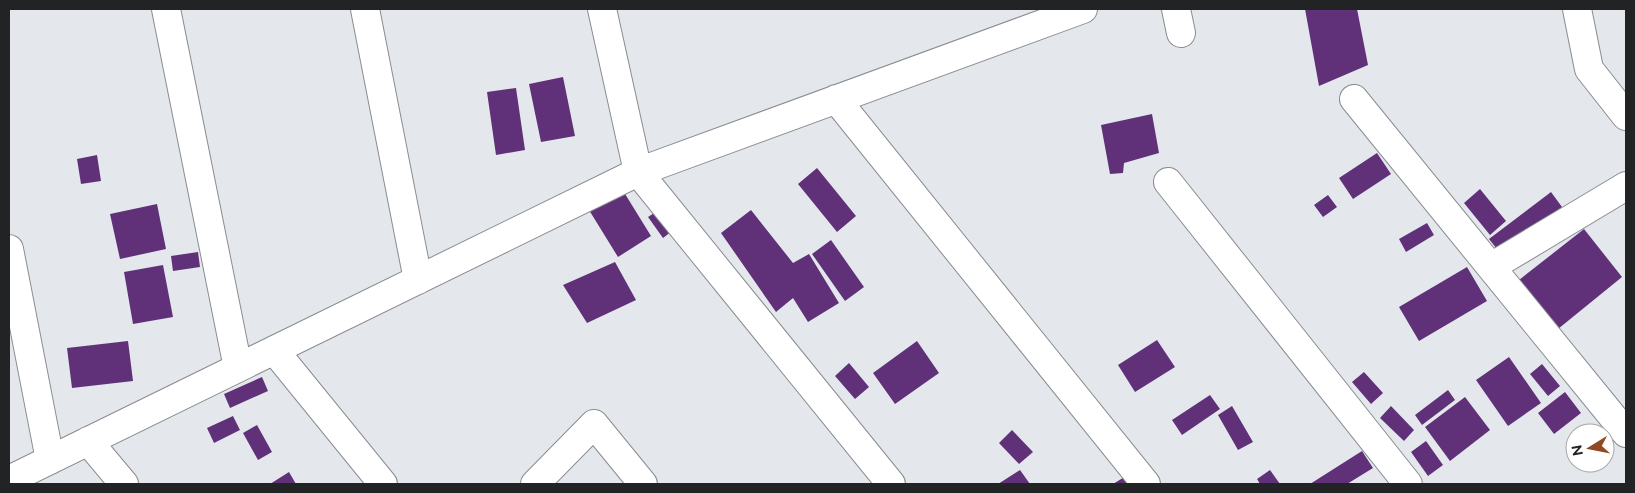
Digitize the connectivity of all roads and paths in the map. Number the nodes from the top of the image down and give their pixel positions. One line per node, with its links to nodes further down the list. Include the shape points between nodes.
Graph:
1 (166, 9): 18 (street)
2 (365, 9): 16 (street)
3 (602, 9): 11 (street)
4 (1083, 9): 8 (street)
5 (1577, 9): 6 (street)
6 (1589, 69): 7 (street); 10 (street)
7 (1626, 91)
8 (836, 99): 11 (street); 28 (street)
9 (1354, 99): 15 (street)
10 (1626, 116)
11 (638, 172): 16 (street); 27 (street)
12 (1168, 182): 29 (street)
13 (1626, 186): 15 (street)
14 (9, 249): 21 (street)
15 (1491, 267): 19 (street)
16 (418, 280): 17 (street)
17 (274, 350): 18 (street); 24 (street)
18 (238, 368): 20 (street)
19 (1626, 433)
20 (88, 442): 21 (street); 23 (street)
21 (50, 460): 22 (street)
22 (9, 480)
23 (124, 484)
24 (383, 484)
25 (535, 484): 26 (street, via 594,424)
26 (643, 484)
27 (891, 484)
28 (1146, 484)
29 (1408, 484)

